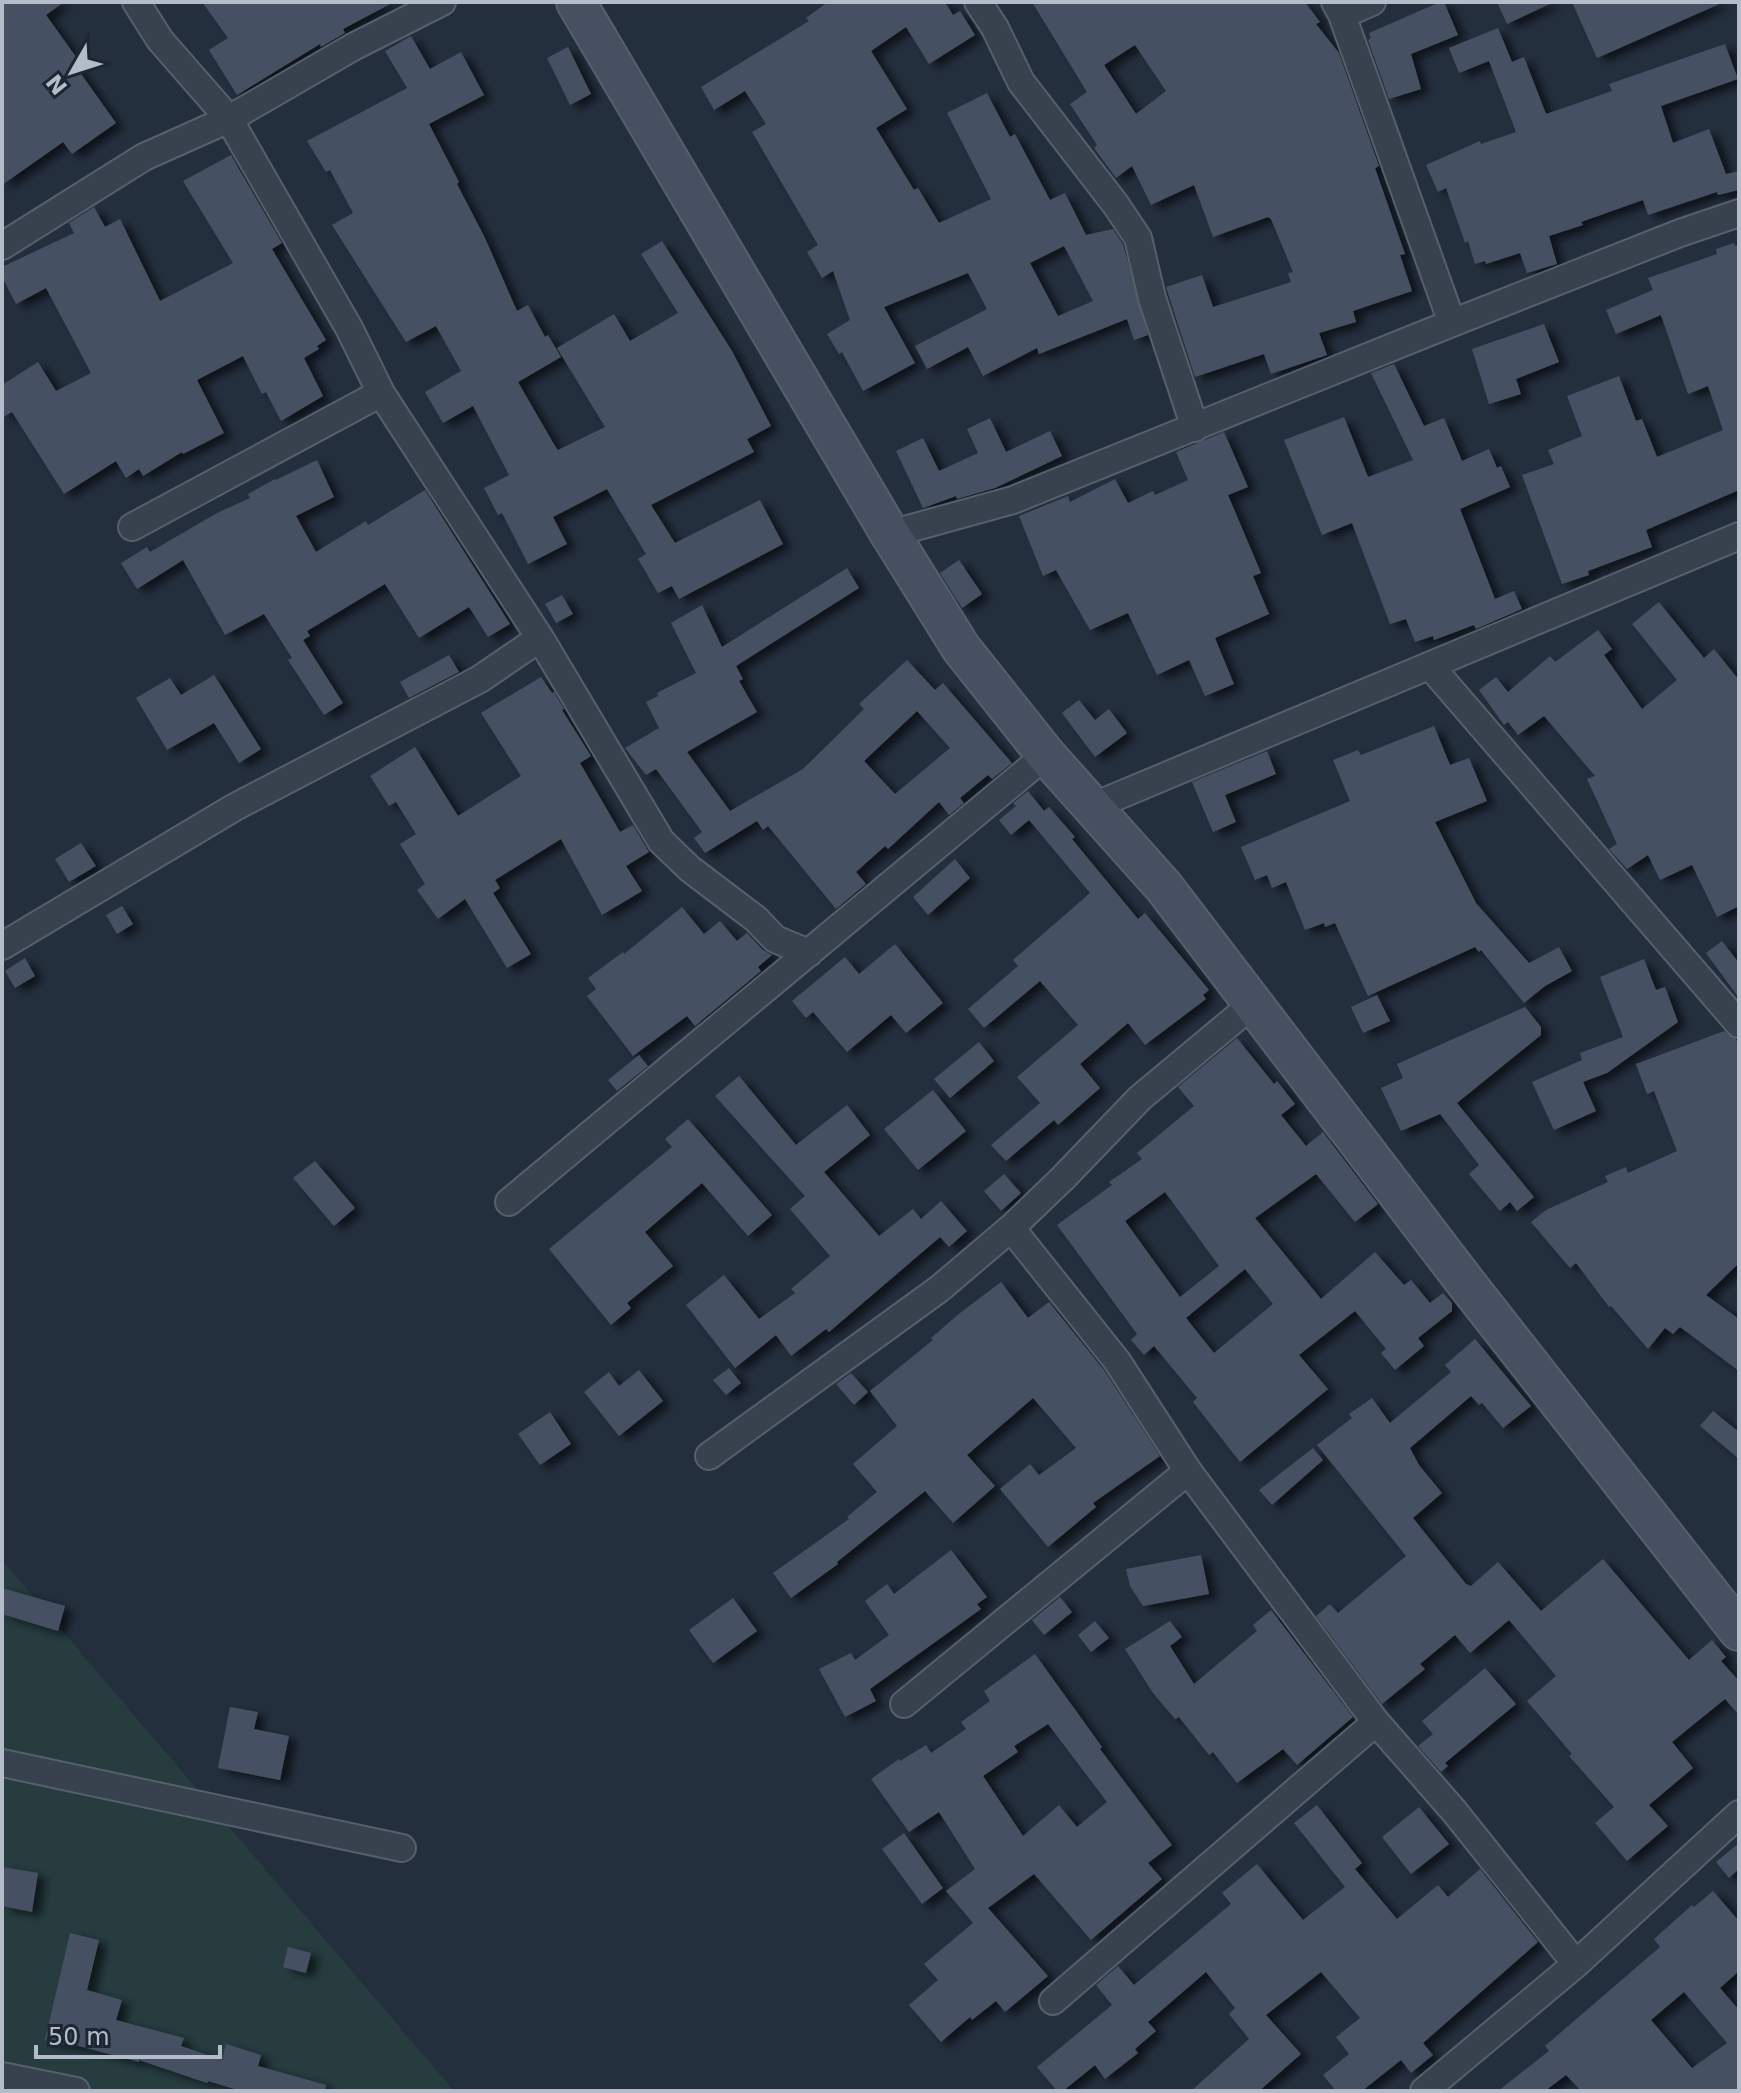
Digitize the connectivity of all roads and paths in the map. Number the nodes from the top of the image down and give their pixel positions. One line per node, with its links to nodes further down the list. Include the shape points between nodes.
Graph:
1 (136, 2): 7 (street, via 160,40)
2 (442, 2): 7 (street)
3 (576, 2): 14 (street)
4 (978, 2): 12 (street, via 1021,82 1138,238)
5 (1372, 2): 6 (street)
6 (1339, 8): 10 (street)
7 (229, 119): 9 (street, via 144,157); 11 (street)
8 (1739, 213): 10 (street)
9 (2, 246)
10 (1452, 323): 12 (street)
11 (381, 393): 13 (street); 16 (street)
12 (1195, 428): 14 (street, via 1013,500)
13 (132, 527)
14 (890, 534): 18 (street, via 961,648)
15 (1736, 542): 17 (street)
16 (540, 638): 20 (street, via 480,679 235,807); 21 (street, via 661,841 775,939)
17 (1431, 667): 19 (street); 23 (street)
18 (1046, 755): 19 (street); 21 (street)
19 (1094, 806): 22 (street)
20 (2, 946)
21 (809, 953): 24 (street)
22 (1254, 1003): 25 (street, via 1140,1098); 28 (street)
23 (1739, 1024)
24 (509, 1202)
25 (1011, 1228): 26 (street, via 939,1289); 27 (street, via 1117,1361)
26 (709, 1456)
27 (1188, 1471): 29 (street); 30 (street)
28 (1739, 1631)
29 (904, 1704)
30 (1376, 1722): 34 (street); 35 (street)
31 (2, 1763): 33 (street)
32 (1739, 1814): 34 (street)
33 (402, 1848)
34 (1576, 1964): 38 (street)
35 (1053, 2001)
36 (2, 2076): 37 (street)
37 (76, 2091)
38 (1424, 2091)

